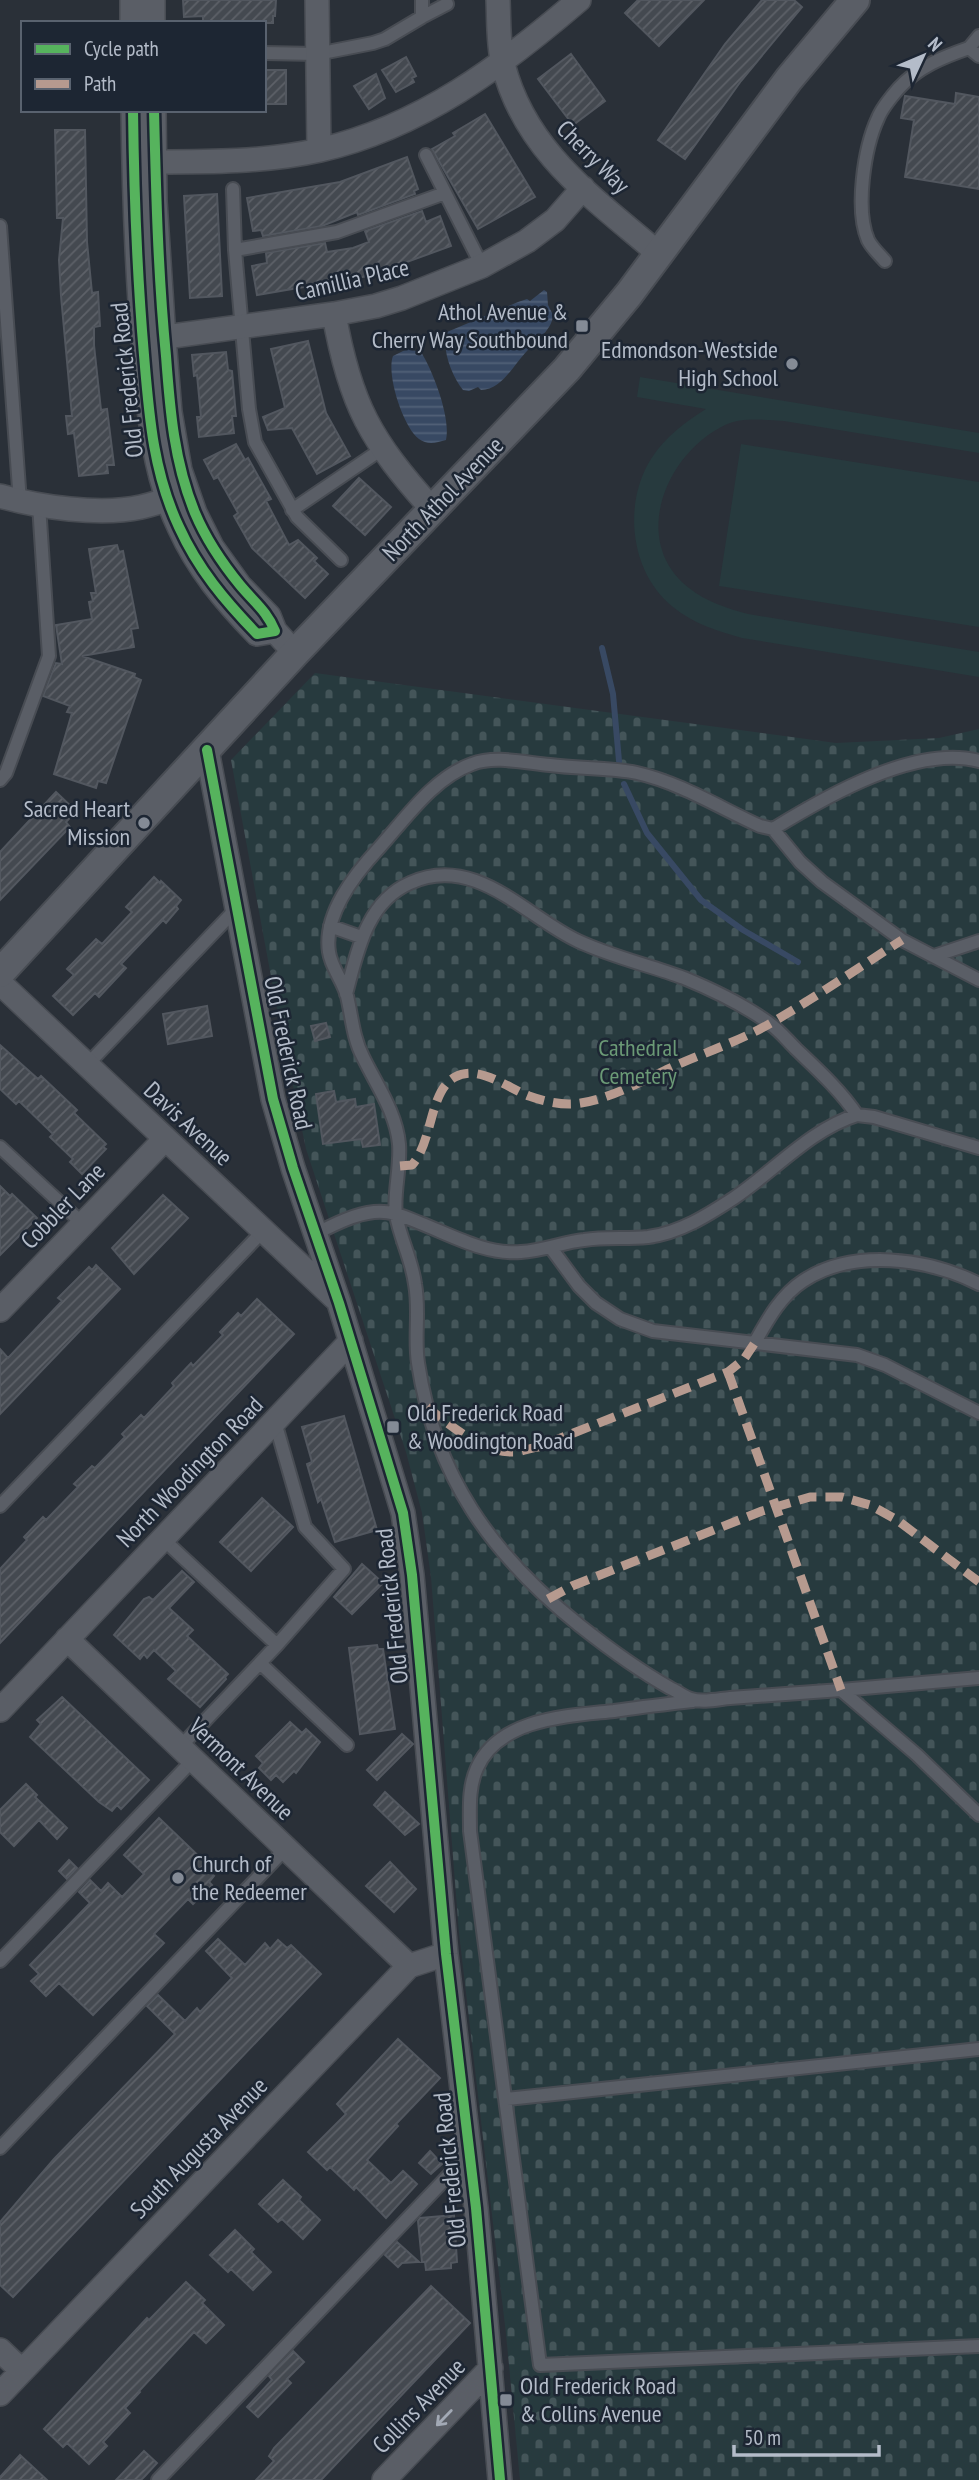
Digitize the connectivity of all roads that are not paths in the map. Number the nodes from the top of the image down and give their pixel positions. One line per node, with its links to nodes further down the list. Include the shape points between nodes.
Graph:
1 (132, 0): 10 (street)
2 (153, 0): 11 (street)
3 (317, 0): 15 (street)
4 (422, 0): 9 (lane)
5 (498, 0): 16 (street, Cherry Way)
6 (579, 0): 16 (street)
7 (855, 0): 27 (street, North Athol Avenue, via 789,79)
8 (447, 4): 9 (lane)
9 (422, 17): 15 (lane, via 385,39)
10 (132, 21)
11 (153, 21)
12 (979, 36): 13 (lane)
13 (974, 52): 28 (lane, via 943,57 919,70 878,117 868,147 862,205 869,242)
14 (266, 53): 15 (lane)
15 (317, 54): 19 (street)
16 (502, 62): 19 (street, via 403,123); 22 (street, Cherry Way, via 532,133)
17 (133, 112): 21 (street, Old Frederick Road)
18 (154, 112): 21 (street, Old Frederick Road)
19 (319, 150): 21 (street, via 239,161)
20 (426, 155): 24 (lane)
21 (145, 162): 33 (street, Old Frederick Road)
22 (583, 188): 27 (street, Cherry Way); 29 (street, Camillia Place, via 538,235)
23 (233, 189): 26 (lane)
24 (445, 193): 26 (lane, via 337,232); 29 (lane)
25 (0, 226): 32 (lane)
26 (235, 250): 31 (lane)
27 (659, 254): 37 (street, North Athol Avenue, via 567,369)
28 (885, 261)
29 (482, 266): 30 (street, Camillia Place, via 402,298)
30 (334, 314): 31 (street, Camillia Place); 34 (street, via 350,385)
31 (241, 328): 33 (street, Camillia Place); 38 (lane, via 251,426)
32 (4, 331): 36 (lane)
33 (153, 339): 35 (street, Old Frederick Road, via 176,452)
34 (382, 449): 37 (street); 38 (lane)
35 (178, 496): 36 (street, via 122,509 70,509); 40 (street, Old Frederick Road, via 240,586)
36 (20, 501): 43 (lane, via 50,656)
37 (432, 509): 40 (street, North Athol Avenue)
38 (292, 510): 39 (lane)
39 (341, 560)
40 (295, 653): 41 (street, North Athol Avenue)
41 (207, 750): 45 (street, Old Frederick Road); 50 (street, North Athol Avenue)
42 (979, 761): 44 (lane, via 936,760 893,769 823,798)
43 (0, 780)
44 (773, 829): 46 (lane, via 660,779 632,772 483,761 449,776 426,795 368,860); 49 (lane, via 822,882 902,940)
45 (237, 908): 54 (lane); 62 (street, Old Frederick Road, via 273,1099)
46 (330, 926): 47 (lane); 53 (lane, via 329,952)
47 (361, 937): 53 (lane); 55 (lane, via 391,895 410,883 456,876 480,883 512,898 577,941 684,978 770,1024 843,1094)
48 (979, 941): 49 (lane)
49 (934, 956): 51 (lane)
50 (0, 972)
51 (979, 980)
52 (0, 983): 54 (street, Davis Avenue)
53 (346, 995): 59 (lane, via 362,1056 395,1123 400,1166)
54 (87, 1065): 56 (street, Davis Avenue)
55 (857, 1115): 58 (lane); 63 (lane, via 842,1119 736,1196 679,1230 649,1237 582,1240)
56 (165, 1139): 60 (street, Cobbler Lane); 61 (street, Davis Avenue)
57 (0, 1147): 60 (lane)
58 (979, 1147)
59 (396, 1213): 62 (lane, via 357,1215); 63 (lane, via 501,1253); 78 (lane, via 415,1280 423,1395 437,1445 485,1532 554,1605 618,1656)
60 (82, 1223): 66 (street, Cobbler Lane)
61 (263, 1231): 65 (street, Davis Avenue); 71 (lane)
62 (314, 1234): 65 (street, Old Frederick Road)
63 (551, 1248): 68 (lane, via 579,1286 620,1319 653,1331)
64 (979, 1284): 68 (lane, via 919,1264 849,1263 803,1281 771,1313)
65 (340, 1303): 67 (street, Old Frederick Road)
66 (0, 1310)
67 (351, 1341): 70 (street, North Woodington Road); 84 (street, Old Frederick Road, via 403,1513)
68 (754, 1345): 69 (lane, via 858,1355)
69 (979, 1413)
70 (275, 1422): 72 (street, North Woodington Road); 74 (lane, via 304,1527 344,1569)
71 (0, 1506)
72 (163, 1539): 73 (street, North Woodington Road); 74 (lane)
73 (67, 1639): 79 (street, North Woodington Road); 81 (street, Vermont Avenue)
74 (277, 1645): 75 (lane)
75 (260, 1663): 80 (lane); 81 (lane)
76 (979, 1678): 77 (lane)
77 (841, 1690): 78 (lane); 82 (lane)
78 (694, 1701): 88 (lane, via 536,1723 508,1735 488,1750 477,1767 470,1793 470,1831)
79 (0, 1710)
80 (347, 1745)
81 (186, 1753): 83 (street, Vermont Avenue); 85 (lane)
82 (979, 1815)
83 (286, 1848): 86 (street, Vermont Avenue); 89 (lane)
84 (446, 1954): 86 (street, South Augusta Avenue); 90 (street, Old Frederick Road)
85 (0, 1961)
86 (409, 1966): 94 (street, South Augusta Avenue)
87 (979, 2049): 88 (lane)
88 (507, 2099): 91 (lane, via 540,2365)
89 (0, 2148)
90 (470, 2153): 93 (street, Old Frederick Road); 96 (lane)
91 (979, 2346)
92 (0, 2350): 94 (street)
93 (491, 2368): 97 (street, Collins Avenue, one-way to 97); 98 (street, Old Frederick Road)
94 (22, 2371): 95 (street, South Augusta Avenue)
95 (0, 2394)
96 (158, 2480)
97 (384, 2480)
98 (500, 2480)

